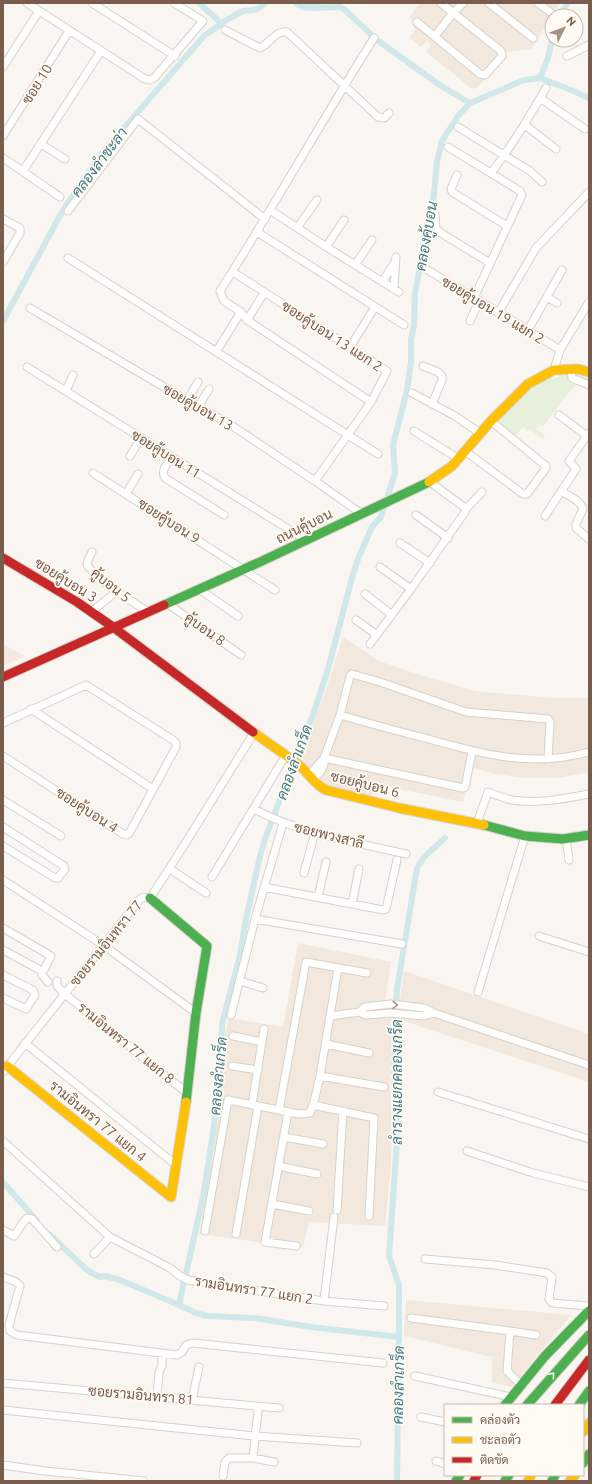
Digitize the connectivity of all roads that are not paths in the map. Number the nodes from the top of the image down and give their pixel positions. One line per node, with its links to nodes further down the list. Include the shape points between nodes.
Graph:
1 (27, 3): 7 (street)
2 (92, 3): 17 (street)
3 (174, 3): 17 (street, via 203,21)
4 (441, 3): 8 (street)
5 (463, 3): 8 (street)
6 (489, 3): 14 (street)
7 (39, 11): 11 (street); 19 (street)
8 (453, 13): 12 (street); 12 (street, via 501,51 502,56 485,75 482,75)
9 (417, 22): 12 (street)
10 (226, 30): 20 (street, via 260,48 279,33 286,32)
11 (69, 31): 16 (street); 27 (street, ซอย 10)
12 (435, 36)
13 (374, 38): 20 (street)
14 (533, 38)
15 (589, 45): 18 (street)
16 (101, 51): 17 (street, via 150,80); 28 (street)
17 (175, 56)
18 (567, 56)
19 (3, 67)
20 (344, 86): 23 (street, via 378,117 384,118); 42 (street)
21 (546, 88): 22 (street)
22 (540, 98): 24 (street); 26 (street)
23 (389, 113)
24 (525, 125): 30 (street); 31 (street)
25 (458, 126): 31 (street)
26 (585, 129)
27 (3, 136)
28 (41, 144): 33 (street); 34 (street)
29 (448, 148): 35 (street)
30 (556, 148)
31 (504, 156): 35 (street); 37 (street, via 530,171)
32 (3, 158): 34 (street)
33 (65, 159)
34 (23, 171): 39 (street)
35 (491, 173): 47 (street, via 522,193)
36 (457, 175): 47 (street, via 452,192)
37 (542, 182)
38 (589, 192): 68 (street, via 536,248)
39 (60, 197)
40 (317, 200): 48 (street)
41 (68, 210): 45 (street, via 138,119)
42 (270, 210): 45 (street); 48 (street)
43 (435, 215): 54 (street, via 436,228 441,233)
44 (3, 219): 53 (street, via 20,228 20,234)
45 (265, 219): 49 (street)
46 (344, 220): 51 (street)
47 (508, 226): 54 (street)
48 (297, 228): 51 (street)
49 (257, 232): 58 (street); 66 (street)
50 (372, 240): 55 (street)
51 (326, 247): 55 (street)
52 (68, 258): 75 (street)
53 (3, 262)
54 (490, 263): 62 (street)
55 (355, 265): 59 (street)
56 (426, 269): 62 (street, ซอยคู้บอน 19 แยก 2)
57 (562, 270): 61 (street)
58 (233, 272): 60 (street, ซอยคู้บอน 13 แยก 2); 67 (street, via 220,291 224,301)
59 (382, 282): 59 (street, via 396,258 396,291)
60 (264, 292): 69 (street); 73 (street, ซอยคู้บอน 13 แยก 2)
61 (547, 297): 64 (street); 72 (street)
62 (476, 299): 68 (street, ซอยคู้บอน 19 แยก 2); 70 (street)
63 (589, 302): 74 (street)
64 (557, 303)
65 (30, 308): 87 (street, ซอยคู้บอน 13)
66 (376, 308): 71 (street); 73 (street)
67 (240, 312): 69 (street); 75 (street)
68 (498, 313): 72 (street, ซอยคู้บอน 19 แยก 2)
69 (247, 320): 88 (street)
70 (470, 321)
71 (404, 325)
72 (528, 330): 74 (street, ซอยคู้บอน 19 แยก 2)
73 (350, 347): 88 (street, ซอยคู้บอน 13 แยก 2, via 387,371)
74 (560, 350): 79 (street)
75 (216, 352): 96 (street)
76 (423, 366): 89 (street, via 442,376)
77 (27, 367): 85 (street, ซอยคู้บอน 11)
78 (571, 369): 79 (main road, ถนนคู้บอน); 80 (main road, ถนนคู้บอน); 83 (street, via 572,378)
79 (554, 370): 92 (main road, ถนนคู้บอน, via 528,384)
80 (589, 372)
81 (73, 375): 85 (street)
82 (198, 382): 87 (street)
83 (589, 385)
84 (209, 389): 90 (street)
85 (66, 391): 97 (street, ซอยคู้บอน 11)
86 (412, 393): 89 (street)
87 (187, 400): 90 (street, ซอยคู้บอน 13)
88 (371, 402): 96 (street, ซอยคู้บอน 13 แยก 2)
89 (432, 404): 94 (street)
90 (198, 407): 105 (street, ซอยคู้บอน 13, via 228,423)
91 (559, 415): 95 (street)
92 (490, 421): 94 (main road, ถนนคู้บอน); 98 (street, via 544,464 546,468 527,494 523,494)
93 (414, 431): 102 (street)
94 (480, 433): 98 (main road, ถนนคู้บอน)
95 (588, 434): 107 (street, via 569,461 576,469)
96 (346, 436): 99 (street); 105 (street, ซอยคู้บอน 13 แยก 2)
97 (141, 438): 100 (street); 101 (street, ซอยคู้บอน 11)
98 (465, 451): 102 (main road, ถนนคู้บอน)
99 (378, 454)
100 (130, 456)
101 (172, 458): 112 (street, via 162,471 164,478); 117 (street, ซอยคู้บอน 11)
102 (459, 459): 106 (main road, ถนนคู้บอน)
103 (93, 473): 109 (street, ซอยคู้บอน 9)
104 (138, 474): 109 (street)
105 (316, 481): 111 (street, ซอยคู้บอน 13)
106 (430, 482): 110 (street); 111 (main road, ถนนคู้บอน)
107 (561, 491): 114 (street); 116 (street, via 583,506 576,528)
108 (482, 492): 110 (street)
109 (126, 494): 123 (street, ซอยคู้บอน 9)
110 (466, 509): 115 (street)
111 (362, 514): 117 (main road, ถนนคู้บอน)
112 (224, 515)
113 (416, 515): 115 (street)
114 (545, 516)
115 (448, 538): 121 (street)
116 (589, 539)
117 (306, 540): 123 (main road, ถนนคู้บอน)
118 (400, 543): 121 (street)
119 (92, 552): 131 (street, คู้บอน 5, via 87,565 97,576)
120 (3, 558): 130 (main road, ซอยคู้บอน 3)
121 (430, 563): 125 (street)
122 (380, 567): 125 (street)
123 (244, 569): 124 (main road, ถนนคู้บอน); 126 (street, ซอยคู้บอน 9)
124 (199, 589): 129 (main road, ถนนคู้บอน); 133 (street)
125 (411, 589): 132 (street)
126 (275, 590)
127 (365, 594): 132 (street)
128 (111, 596): 130 (street)
129 (168, 604): 131 (main road, ถนนคู้บอน); 138 (street, คู้บอน 8)
130 (91, 612): 135 (main road, ซอยคู้บอน 3)
131 (148, 612): 135 (main road, ถนนคู้บอน)
132 (392, 615): 136 (street)
133 (238, 616)
134 (356, 620): 136 (street)
135 (113, 627): 139 (main road, ถนนคู้บอน); 143 (main road, ซอยคู้บอน 6)
136 (377, 636): 137 (street)
137 (370, 644)
138 (241, 655)
139 (3, 677)
140 (31, 709): 142 (street); 151 (street); 151 (street, ซอยคู้บอน 4, via 86,685 173,740 176,747)
141 (340, 715): 144 (street); 148 (street); 149 (street, via 352,674 466,712 548,719)
142 (3, 723)
143 (254, 733): 147 (main road, ซอยคู้บอน 6); 168 (street, ซอยรามอินทรา 77)
144 (472, 752): 148 (street, via 463,788); 149 (street, via 525,759)
145 (589, 752): 149 (street)
146 (3, 756): 151 (street, ซอยคู้บอน 4, via 123,834 130,832)
147 (289, 757): 150 (main road, ซอยคู้บอน 6); 154 (street)
148 (324, 758): 150 (street)
149 (548, 759)
150 (308, 775): 156 (main road, ซอยคู้บอน 6, via 318,786 326,790)
151 (153, 789)
152 (589, 794): 156 (street, via 550,801 530,801 512,800 488,792)
153 (3, 800): 160 (street)
154 (254, 809): 155 (street, ซอยพวงสาลี); 171 (street)
155 (282, 823): 158 (street, ซอยพวงสาลี); 173 (street)
156 (476, 823): 161 (main road, ซอยคู้บอน 6)
157 (3, 827): 163 (street, via 65,869 58,878 55,878)
158 (315, 832): 164 (street, ซอยพวงสาลี); 170 (street)
159 (589, 835): 162 (main road, ซอยคู้บอน 6)
160 (61, 836)
161 (525, 836): 162 (main road, ซอยคู้บอน 6); 193 (street)
162 (566, 838): 166 (street)
163 (3, 846)
164 (406, 854)
165 (397, 860): 177 (street, via 384,910)
166 (570, 860)
167 (326, 862): 175 (street)
168 (170, 869): 174 (street); 176 (street, ซอยรามอินทรา 77)
169 (359, 869): 177 (street)
170 (304, 873)
171 (212, 877)
172 (3, 880): 182 (street)
173 (264, 887): 175 (street); 178 (street)
174 (206, 893)
175 (318, 897): 177 (street)
176 (150, 898): 182 (street, ซอยรามอินทรา 77, via 144,896 140,899); 198 (main road, via 207,946)
177 (352, 904)
178 (255, 919): 181 (street); 190 (street)
179 (3, 928): 186 (street, via 51,956)
180 (539, 936): 184 (street)
181 (402, 944)
182 (103, 945): 194 (street, ซอยรามอินทรา 77); 198 (street)
183 (3, 950): 186 (street)
184 (589, 952)
185 (338, 968): 187 (street); 200 (street); 217 (street, via 306,962)
186 (42, 971): 191 (street)
187 (367, 972)
188 (3, 975): 195 (street, via 33,990 35,995 26,1009)
189 (57, 981): 194 (street, รามอินทรา 77 แยก 8, via 56,984)
190 (240, 981): 192 (street); 199 (street)
191 (48, 982)
192 (263, 988)
193 (478, 992)
194 (65, 994): 204 (street, ซอยรามอินทรา 77); 213 (street, รามอินทรา 77 แยก 8)
195 (3, 998)
196 (364, 1012): 197 (street, via 424,1016); 197 (street, one-way to 197, via 391,1004 424,1008); 200 (street)
197 (434, 1012): 207 (street)
198 (196, 1013): 213 (main road)
199 (231, 1015)
200 (331, 1016): 205 (street)
201 (264, 1030): 203 (street)
202 (233, 1036): 203 (street)
203 (262, 1042): 210 (street)
204 (25, 1044): 209 (street, ซอยรามอินทรา 77); 225 (street)
205 (326, 1044): 206 (street); 211 (street)
206 (369, 1053)
207 (589, 1065)
208 (232, 1066): 210 (street)
209 (5, 1069): 225 (main road, รามอินทรา 77 แยก 4, via 171,1197)
210 (258, 1070): 215 (street)
211 (320, 1076): 212 (street); 216 (street)
212 (384, 1087)
213 (187, 1092): 225 (main road)
214 (438, 1092): 221 (street)
215 (255, 1105): 217 (street); 233 (street, via 228,1100); 234 (street)
216 (313, 1105): 218 (street, via 310,1113); 219 (street)
217 (279, 1110): 218 (street)
218 (288, 1112): 220 (street)
219 (343, 1112): 231 (street, via 374,1118); 241 (street, via 335,1213)
220 (284, 1137): 223 (street); 226 (street)
221 (589, 1139)
222 (3, 1141): 235 (street, รามอินทรา 77 แยก 2)
223 (323, 1144)
224 (467, 1152): 228 (street, via 533,1174)
225 (176, 1166)
226 (278, 1166): 227 (street); 229 (street)
227 (317, 1174)
228 (589, 1187)
229 (272, 1204): 230 (street); 236 (street, via 265,1242)
230 (309, 1211)
231 (369, 1216)
232 (3, 1230): 237 (street, via 12,1236 15,1235 27,1218 32,1219)
233 (205, 1231)
234 (236, 1234)
235 (110, 1236): 238 (street); 241 (street, รามอินทรา 77 แยก 2, via 188,1280)
236 (296, 1246)
237 (57, 1247)
238 (94, 1254)
239 (425, 1260): 243 (street, via 495,1265 547,1273 552,1277 549,1299 552,1303)
240 (3, 1277): 249 (street, via 20,1286 9,1325 12,1333)
241 (324, 1301): 242 (street, รามอินทรา 77 แยก 2)
242 (384, 1306)
243 (589, 1306)
244 (589, 1311): 255 (main road)
245 (411, 1318): 246 (street)
246 (510, 1331): 247 (street); 255 (street, via 507,1371)
247 (536, 1335)
248 (589, 1335): 260 (main road, one-way to 248)
249 (162, 1353): 251 (street, via 180,1354 186,1345 193,1343); 257 (street)
250 (589, 1360): 261 (main road)
251 (383, 1363)
252 (199, 1367): 258 (street)
253 (415, 1376): 259 (street)
254 (3, 1383): 257 (street, ซอยรามอินทรา 81)
255 (521, 1385): 259 (main road)
256 (589, 1391): 262 (main road)
257 (157, 1397): 258 (street, ซอยรามอินทรา 81)
258 (192, 1400): 263 (street, ซอยรามอินทรา 81)
259 (508, 1401)
260 (528, 1404)
261 (556, 1404)
262 (580, 1404)
263 (279, 1408)
264 (3, 1410): 268 (street)
265 (258, 1410): 268 (street)
266 (421, 1417): 267 (street)
267 (444, 1422)
268 (254, 1436): 269 (street); 270 (street)
269 (357, 1443)
270 (253, 1458): 272 (street); 276 (street, via 227,1459)
271 (436, 1461): 273 (street)
272 (274, 1462)
273 (444, 1464)
274 (3, 1465): 275 (street)
275 (62, 1473): 277 (street); 278 (street)
276 (223, 1476)
277 (61, 1481)
278 (144, 1481)

